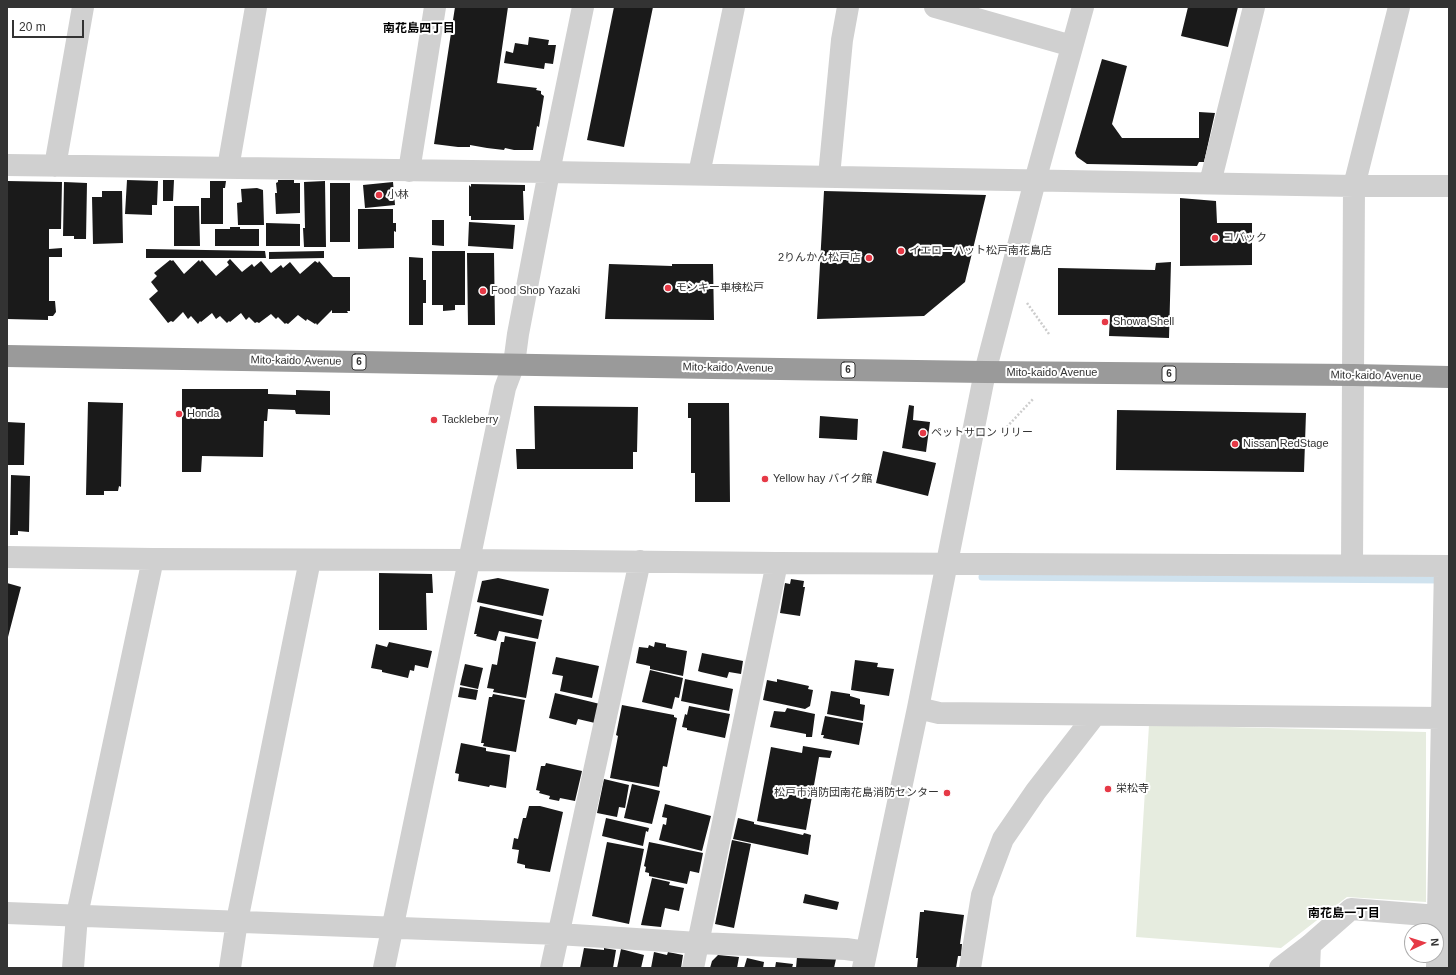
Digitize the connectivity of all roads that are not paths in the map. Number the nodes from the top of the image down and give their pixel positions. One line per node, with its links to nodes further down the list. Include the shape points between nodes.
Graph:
1 (83, 7): 13 (street)
2 (256, 7): 14 (street)
3 (435, 7): 15 (street)
4 (583, 7): 16 (street)
5 (734, 7): 17 (street)
6 (848, 7): 18 (street, via 842,40)
7 (935, 7): 11 (street)
8 (1083, 7): 11 (street)
9 (1254, 7): 20 (street)
10 (1399, 7): 21 (street)
11 (1072, 46): 19 (street)
12 (7, 166): 13 (street)
13 (56, 166): 14 (street)
14 (228, 168): 15 (street)
15 (409, 171): 16 (street)
16 (549, 172): 17 (street); 24 (street)
17 (699, 174): 18 (street)
18 (829, 176): 19 (street)
19 (1035, 181): 20 (street); 25 (street)
20 (1210, 183): 21 (street)
21 (1354, 186): 22 (street); 26 (street)
22 (1449, 186)
23 (7, 356): 24 (highway, Mito-kaido Avenue / 6)
24 (514, 364): 25 (highway, Mito-kaido Avenue / 6); 31 (street, via 505,388)
25 (985, 372): 26 (highway, Mito-kaido Avenue / 6); 34 (street)
26 (1353, 375): 27 (highway, Mito-kaido Avenue / 6); 35 (street)
27 (1449, 377)
28 (7, 557): 29 (street)
29 (153, 559): 30 (street); 41 (street)
30 (310, 560): 31 (street); 43 (street)
31 (469, 560): 32 (street); 44 (street)
32 (640, 561): 33 (street); 45 (street)
33 (777, 563): 34 (street); 46 (street)
34 (947, 563): 35 (street); 37 (street)
35 (1352, 565): 36 (street)
36 (1447, 566): 39 (street)
37 (918, 708): 38 (street, via 939,713); 48 (street)
38 (1095, 715): 39 (street); 54 (street, via 1036,791 1003,839 982,895)
39 (1442, 718): 42 (street)
40 (7, 913): 41 (street)
41 (77, 915): 43 (street); 49 (street)
42 (1444, 917): 47 (street, via 1351,909); 57 (street)
43 (237, 921): 44 (street); 50 (street)
44 (393, 927): 45 (street); 51 (street)
45 (558, 934): 46 (street); 52 (street)
46 (698, 943): 48 (street, via 846,949); 53 (street)
47 (1310, 945): 55 (street); 56 (street)
48 (865, 960)
49 (73, 968)
50 (230, 968)
51 (384, 968)
52 (551, 968)
53 (693, 968)
54 (970, 968)
55 (1280, 968)
56 (1309, 968)
57 (1437, 968)

